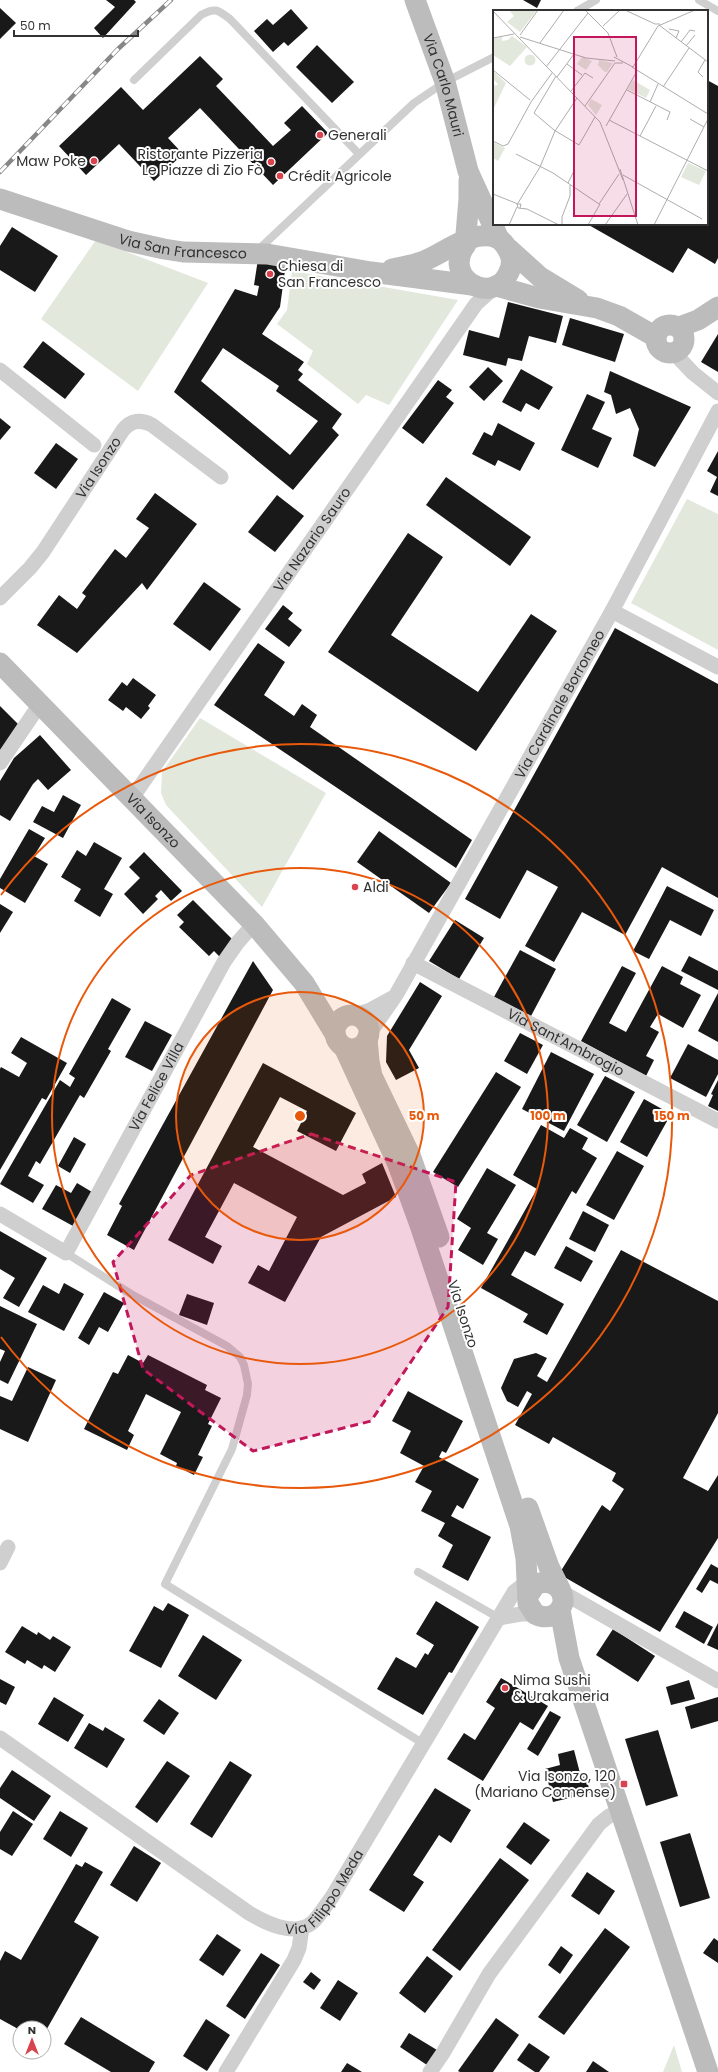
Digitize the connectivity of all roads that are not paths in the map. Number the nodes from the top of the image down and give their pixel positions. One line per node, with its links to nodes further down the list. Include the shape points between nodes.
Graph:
1 (415, 0): 8 (street, Via Carlo Mauri)
2 (596, 0): 4 (lane)
3 (699, 0): 5 (lane)
4 (579, 10)
5 (718, 11)
6 (493, 58): 8 (lane)
7 (134, 80): 9 (lane, via 201,15 211,10 218,11 230,20)
8 (445, 82): 9 (lane, via 414,103); 10 (street, Via Carlo Mauri)
9 (360, 154): 16 (lane)
10 (468, 171): 12 (street, Via Carlo Mauri); 14 (street, Via Carlo Mauri)
11 (3, 204): 16 (street, Via San Francesco, via 153,247 183,252)
12 (493, 222)
13 (495, 225): 15 (street, Via Carlo Mauri)
14 (466, 243): 15 (street, via 481,236 490,236); 17 (street, Via San Francesco, via 450,247 413,265); 18 (street, via 461,250 458,264 465,280)
15 (504, 244): 19 (street, via 512,260 511,267 504,281); 20 (street, via 540,277)
16 (254, 253): 17 (street, Via San Francesco)
17 (371, 272): 18 (street, Via San Francesco)
18 (472, 285): 19 (street, via 481,288)
19 (496, 286): 20 (street, via 553,301); 36 (street, Via Nazario Sauro, via 476,304)
20 (585, 304): 23 (street, via 618,316)
21 (718, 307): 22 (street, via 698,320)
22 (679, 327): 23 (street, via 662,327); 24 (street, via 685,338 679,350)
23 (656, 337): 24 (street, via 661,350)
24 (674, 353): 26 (street, via 693,373)
25 (0, 370): 28 (street)
26 (718, 393)
27 (718, 411): 31 (street, Via Cardinale Borromeo)
28 (94, 445)
29 (221, 477): 30 (street, Via Isonzo, via 152,425 142,420 131,423 123,430 39,556)
30 (0, 598)
31 (612, 611): 33 (street); 38 (street, Via Cardinale Borromeo)
32 (0, 663): 34 (street, Via Isonzo)
33 (718, 667)
34 (40, 704): 35 (street); 36 (street, Via Isonzo)
35 (0, 763)
36 (132, 798): 37 (street, Via Isonzo)
37 (254, 924): 39 (street, Via Isonzo); 46 (street, Via Felice Villa, via 224,962)
38 (413, 963): 40 (street, Via Cardinale Borromeo); 44 (street, Via Sant'Ambrogio)
39 (304, 983): 41 (street, Via Isonzo); 43 (street, Via Isonzo)
40 (396, 995): 41 (street, via 382,1004); 42 (street, Via Cardinale Borromeo)
41 (351, 1015): 42 (street, via 364,1020 367,1024); 43 (street, via 338,1023)
42 (368, 1037): 43 (street, via 364,1044 355,1048); 51 (street, Via Isonzo, via 372,1076 422,1186 518,1480)
43 (340, 1040): 50 (street, Via Isonzo, via 397,1162 420,1225 520,1526)
44 (718, 1121)
45 (0, 1214): 46 (street)
46 (66, 1253): 56 (lane, via 131,1294 227,1346 240,1357 247,1373 247,1395 232,1449 164,1584)
47 (8, 1547): 48 (street)
48 (0, 1563)
49 (418, 1572): 52 (lane)
50 (533, 1599): 51 (street, via 552,1616); 51 (street, via 546,1582 555,1584); 52 (street, via 521,1614); 52 (street, Via Filippo Meda, via 516,1589); 53 (street, Via Isonzo)
51 (561, 1600): 53 (street, Via Isonzo); 54 (street, via 606,1617)
52 (499, 1618): 56 (street, Via Filippo Meda)
53 (568, 1658): 57 (street, Via Isonzo)
54 (718, 1681)
55 (0, 1738): 58 (street, Via Filippo Meda, via 249,1913 273,1925 291,1929)
56 (424, 1744): 58 (street, Via Filippo Meda, via 332,1897 316,1918)
57 (620, 1812): 60 (street, via 599,1824 516,1935 482,1985 444,2053); 61 (street, Via Isonzo)
58 (302, 1928): 59 (street, via 294,1960)
59 (226, 2072)
60 (430, 2072)
61 (708, 2072)

